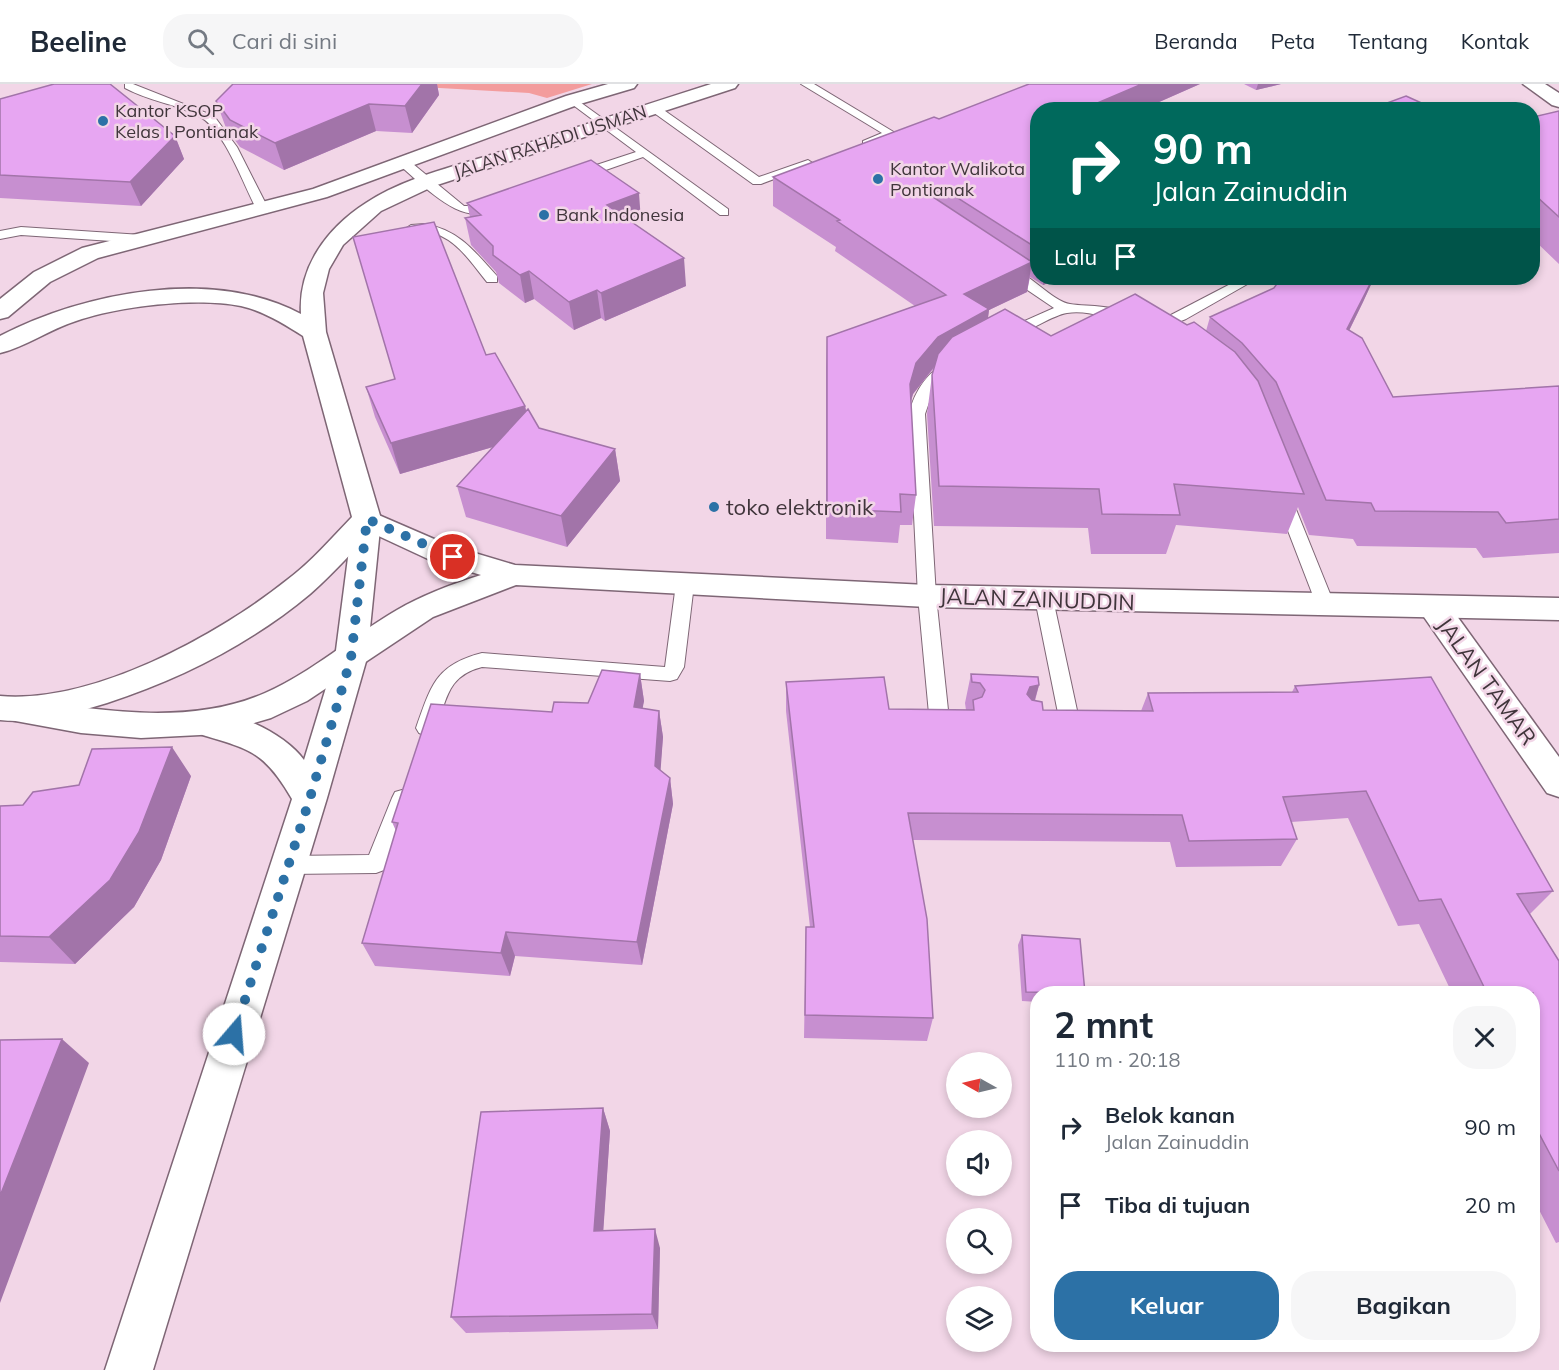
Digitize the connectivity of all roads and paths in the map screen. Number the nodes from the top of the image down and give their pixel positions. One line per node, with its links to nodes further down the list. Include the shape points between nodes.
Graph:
1 (628, 84): 6 (main road, JALAN RAHADI USMAN)
2 (729, 84): 8 (main road, JALAN RAHADI USMAN)
3 (806, 84): 10 (lane, via 891,134)
4 (1532, 84): 7 (main road)
5 (129, 86): 17 (lane, via 151,99 203,114 217,125)
6 (573, 100): 9 (lane); 13 (main road, JALAN RAHADI USMAN)
7 (1559, 101)
8 (654, 108): 9 (main road, JALAN RAHADI USMAN); 12 (lane, via 757,181)
9 (606, 124): 11 (lane); 15 (main road, JALAN RAHADI USMAN)
10 (854, 148)
11 (644, 153): 14 (lane); 18 (lane)
12 (820, 160)
13 (404, 162): 15 (lane); 17 (main road, JALAN RAHADI USMAN)
14 (565, 180)
15 (427, 182): 16 (lane, via 466,211); 23 (main road, JALAN RAHADI USMAN, via 374,207)
16 (508, 199)
17 (263, 210): 22 (main road, JALAN RAHADI USMAN)
18 (724, 212)
19 (402, 230): 25 (lane, via 443,230)
20 (0, 235): 22 (lane, via 21,231)
21 (357, 237): 23 (lane)
22 (142, 239): 28 (main road, JALAN RAHADI USMAN, via 58,266 35,280)
23 (334, 241): 30 (main road, JALAN RAHADI USMAN, via 318,269 311,292)
24 (994, 261): 27 (lane)
25 (492, 279)
26 (1238, 285): 29 (lane)
27 (1064, 308): 29 (lane, via 1110,313); 32 (lane, via 1048,312)
28 (0, 312)
29 (1149, 330): 31 (lane)
30 (314, 332): 33 (main road, via 276,310 247,300 179,297 98,305 61,316); 36 (main road, JALAN RAHADI USMAN)
31 (1164, 340)
32 (993, 342)
33 (0, 346)
34 (967, 357): 39 (lane, via 941,372 919,398)
35 (1279, 485): 41 (lane)
36 (367, 519): 37 (main road, JALAN ZAINUDDIN, via 438,552); 44 (main road); 45 (main road, via 290,594 220,642 159,672 100,694)
37 (515, 575): 38 (main road, JALAN ZAINUDDIN); 44 (main road, JALAN ZAINUDDIN, via 427,607)
38 (685, 584): 39 (main road, JALAN ZAINUDDIN); 49 (lane, via 675,667 670,674 482,660 465,663 451,671 442,683)
39 (927, 596): 40 (main road, JALAN ZAINUDDIN); 46 (lane, via 939,714 947,720)
40 (1044, 599): 41 (main road, JALAN ZAINUDDIN); 47 (lane, via 1068,715 1062,721)
41 (1326, 606): 42 (main road, JALAN ZAINUDDIN)
42 (1435, 609): 43 (main road, JALAN ZAINUDDIN); 51 (main road, JALAN TAMAR)
43 (1559, 609)
44 (351, 658): 48 (main road, JALAN ZAINUDDIN, via 259,709); 52 (main road)
45 (11, 709): 48 (main road, via 87,722 143,726)
46 (967, 719)
47 (1032, 721)
48 (205, 723): 52 (main road, via 255,735 277,748)
49 (419, 748)
50 (408, 781): 53 (lane, via 376,864)
51 (1559, 783)
52 (310, 798): 53 (main road)
53 (288, 865): 54 (main road)
54 (129, 1370)

